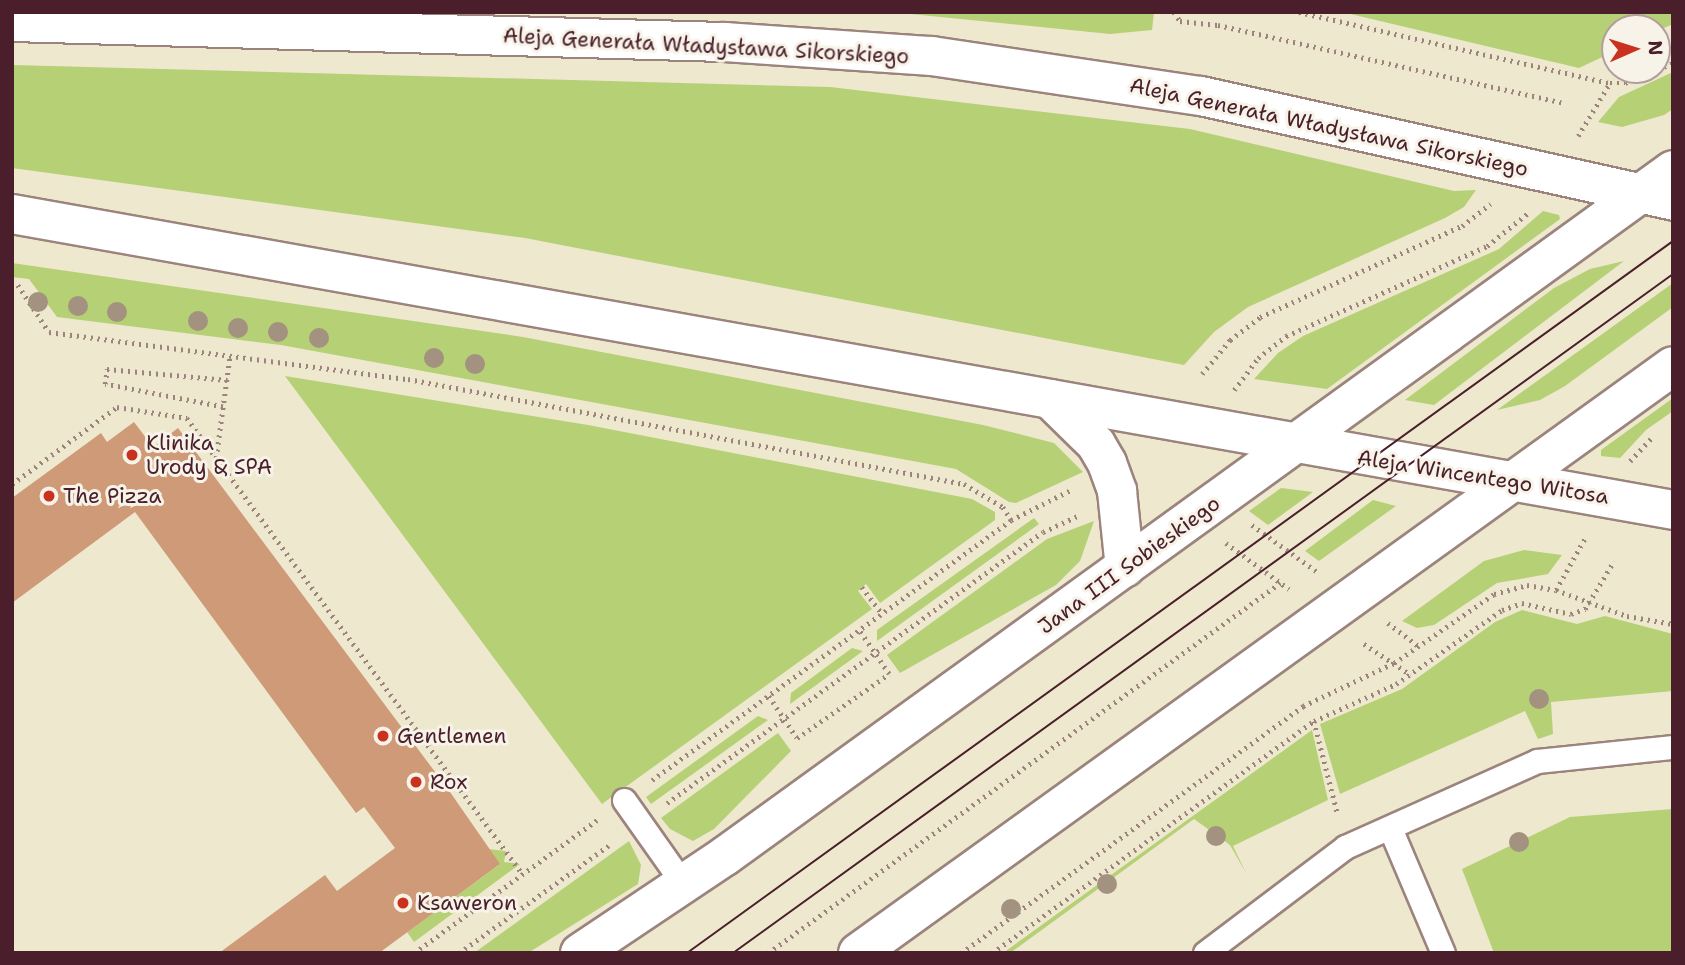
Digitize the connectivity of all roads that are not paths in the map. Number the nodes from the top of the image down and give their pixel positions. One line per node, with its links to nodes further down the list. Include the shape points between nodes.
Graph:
1 (12, 22): 3 (main road, Aleja Generała Władysława Sikorskiego, via 725,42 932,56 1258,107)
2 (1673, 170): 3 (main road, Jana III Sobieskiego)
3 (1656, 198): 7 (main road, Jana III Sobieskiego)
4 (12, 214): 6 (main road)
5 (1673, 366): 8 (main road)
6 (1051, 399): 7 (main road); 10 (main road, via 1096,444 1107,463 1117,491)
7 (1294, 445): 8 (main road, Aleja Wincentego Witosa); 10 (main road, Jana III Sobieskiego)
8 (1515, 480): 9 (main road, Aleja Wincentego Witosa); 16 (main road)
9 (1673, 510)
10 (1125, 568): 14 (main road, Jana III Sobieskiego)
11 (1673, 747): 13 (lane, via 1537,761)
12 (624, 800): 14 (lane)
13 (1390, 828): 17 (lane, via 1345,847); 18 (lane)
14 (684, 885): 15 (main road, Jana III Sobieskiego)
15 (580, 953)
16 (858, 953)
17 (1205, 953)
18 (1443, 953)

